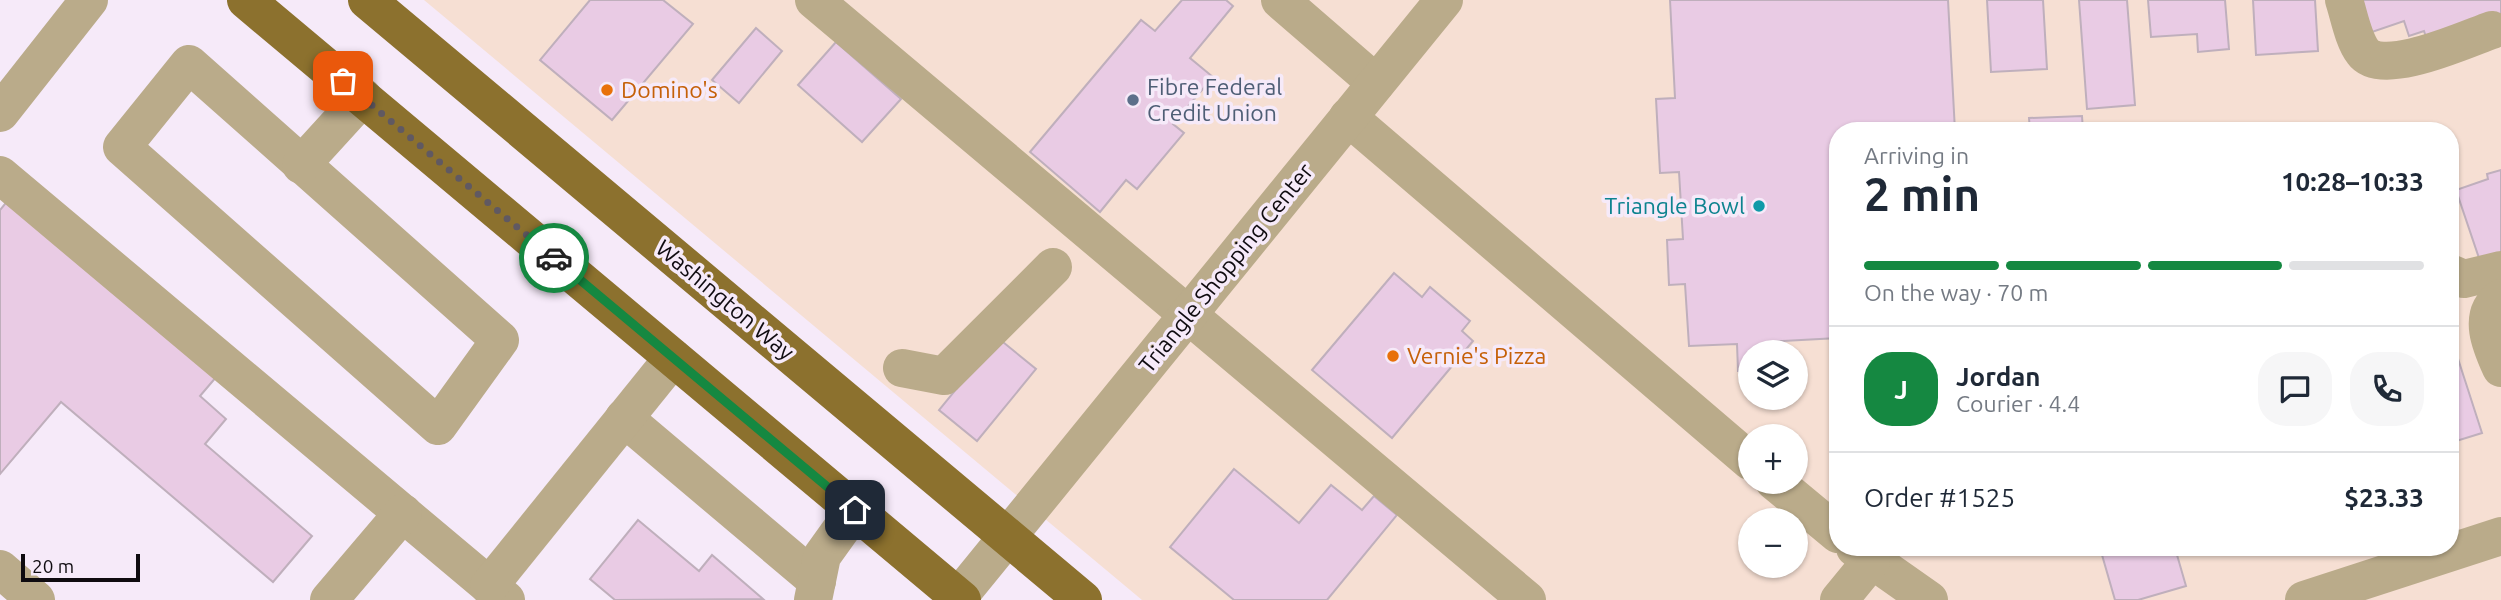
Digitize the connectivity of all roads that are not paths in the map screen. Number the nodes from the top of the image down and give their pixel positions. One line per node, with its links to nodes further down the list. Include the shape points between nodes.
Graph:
1 (89, 0): 11 (street)
2 (246, 0): 10 (main road)
3 (367, 0): 29 (main road, Washington Way)
4 (1280, 0): 9 (street)
5 (1444, 0): 9 (street, Triangle Shopping Center)
6 (2344, 0): 8 (street, via 2362,51 2377,61 2395,62)
7 (832, 5): 19 (street)
8 (2492, 30)
9 (1376, 83): 12 (street, Triangle Shopping Center)
10 (363, 97): 13 (street); 20 (main road)
11 (0, 113)
12 (1348, 117): 19 (street, Triangle Shopping Center); 24 (street)
13 (301, 165): 13 (street, via 189,64 122,147 438,426 500,340)
14 (0, 175): 27 (street)
15 (1053, 267): 21 (street, via 944,376)
16 (2501, 270): 17 (street)
17 (2459, 277)
18 (2501, 298): 22 (street, via 2489,311 2487,323)
19 (1189, 314): 29 (street, Triangle Shopping Center); 42 (street)
20 (673, 358): 23 (street); 26 (main road)
21 (902, 368)
22 (2501, 368)
23 (624, 418): 36 (street); 37 (street)
24 (1738, 451)
25 (1790, 494): 28 (street)
26 (855, 510): 36 (street, via 822,556); 38 (main road)
27 (403, 513): 37 (street); 40 (street)
28 (1829, 527)
29 (1008, 536): 38 (street, Triangle Shopping Center); 41 (main road, Washington Way)
30 (2501, 536): 31 (street)
31 (2459, 550)
32 (1862, 556): 43 (street)
33 (1866, 556): 44 (street)
34 (2439, 556): 45 (street)
35 (0, 569): 39 (street)
36 (815, 591)
37 (498, 593)
38 (959, 599)
39 (36, 600)
40 (330, 600)
41 (1083, 600)
42 (1527, 600)
43 (1839, 600)
44 (1929, 600)
45 (2304, 600)

